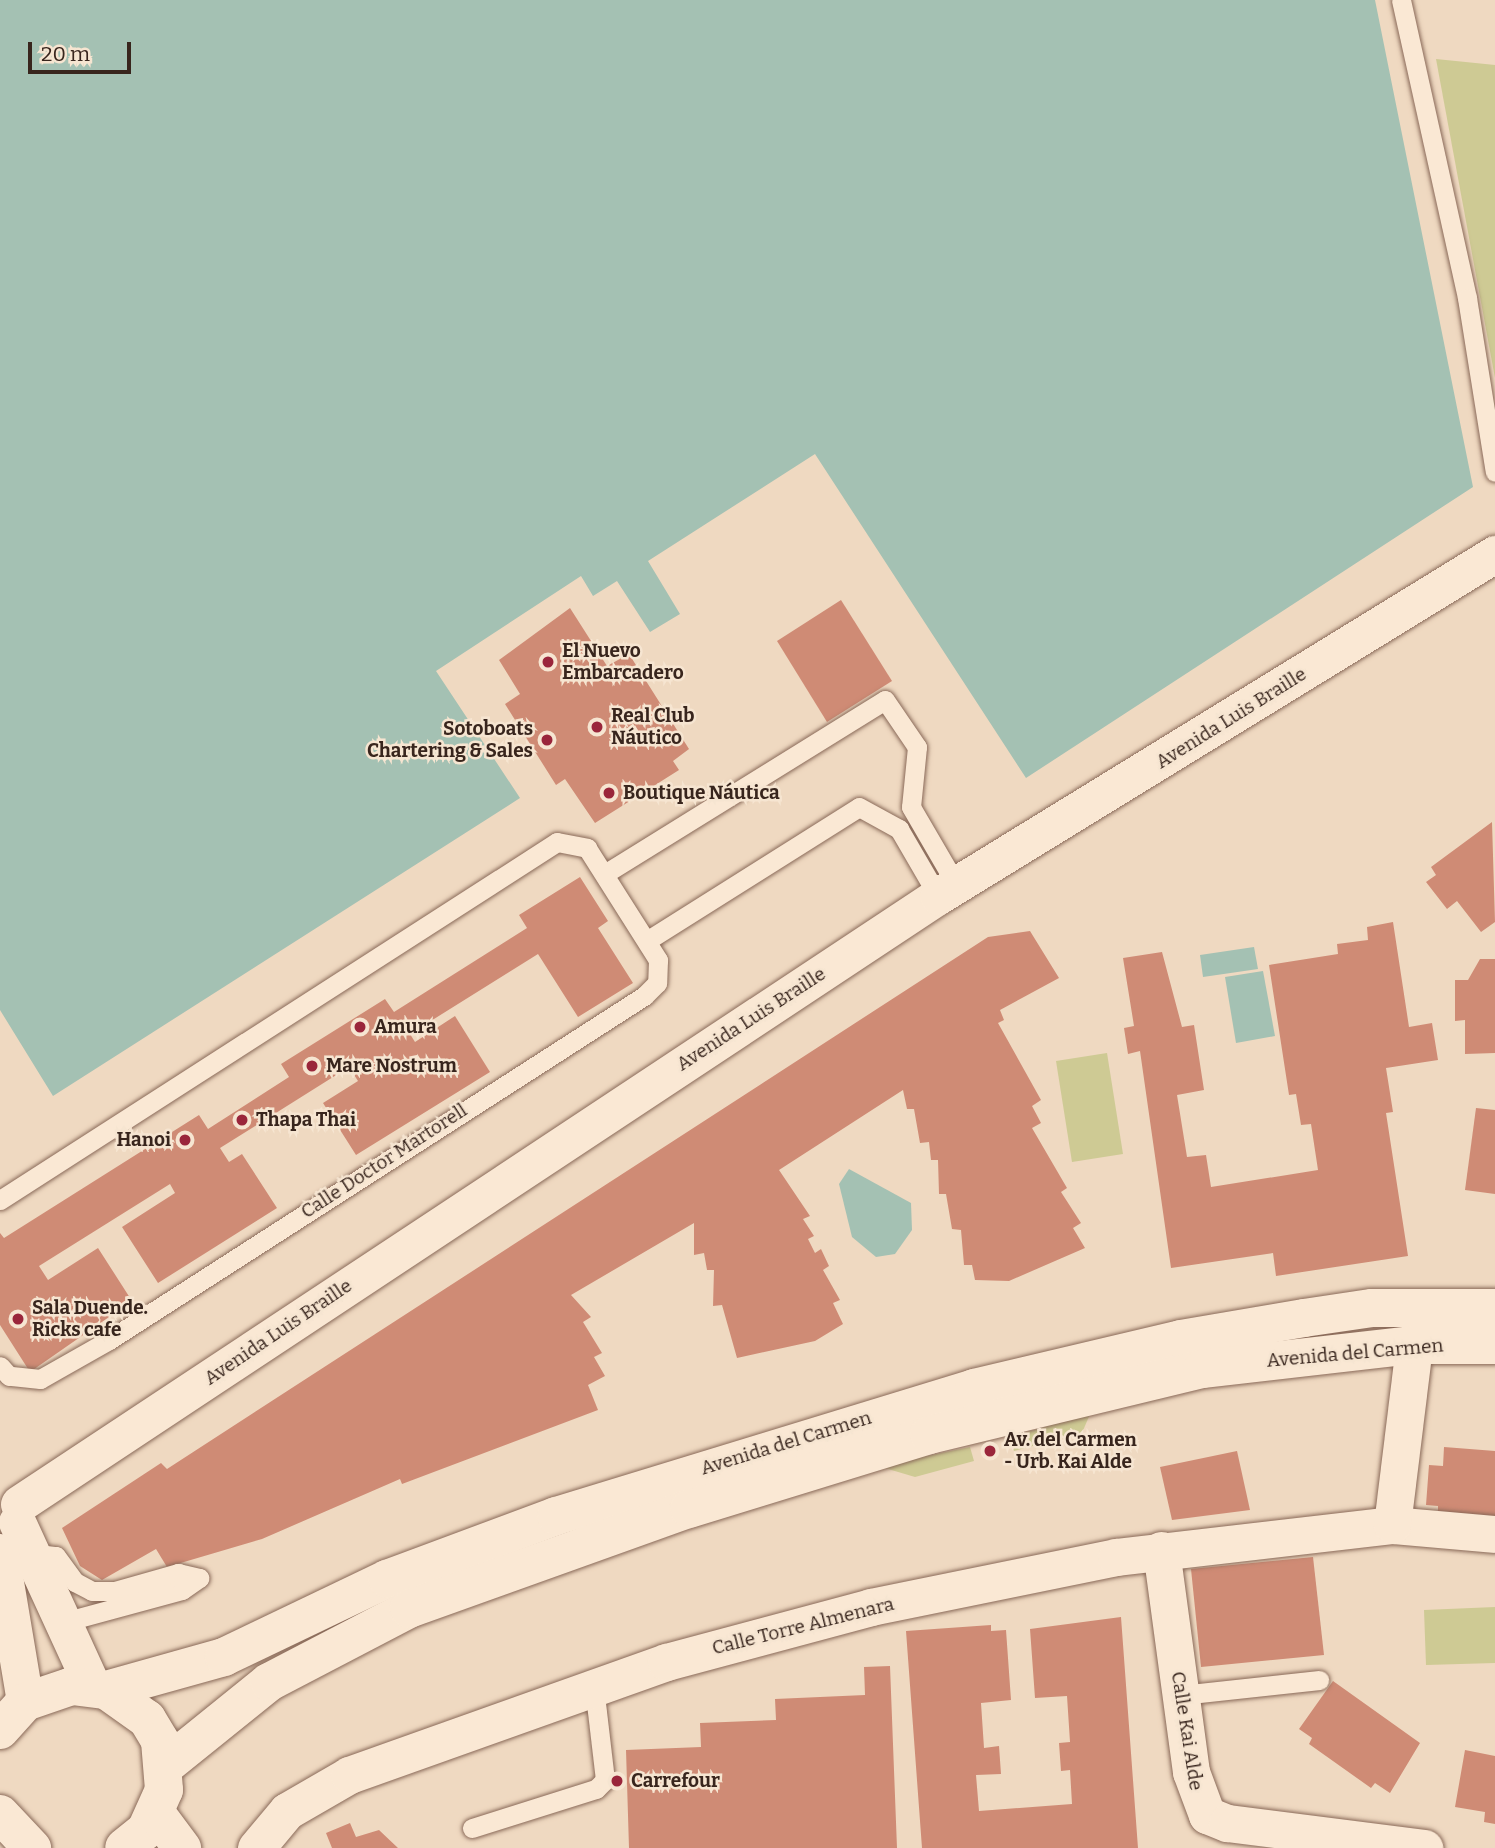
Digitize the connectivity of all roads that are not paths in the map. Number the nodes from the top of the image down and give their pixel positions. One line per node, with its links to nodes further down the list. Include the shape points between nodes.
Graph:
1 (1401, 0): 2 (lane, via 1467,298)
2 (1495, 472)
3 (1495, 554): 5 (street, Avenida Luis Braille)
4 (606, 873): 5 (lane, via 885,700 917,747 911,807); 6 (lane, Calle Doctor Martorell); 7 (lane, Calle Doctor Martorell, via 587,848 565,842 545,847)
5 (948, 891): 6 (lane, via 899,829 859,807); 12 (street, Avenida Luis Braille)
6 (648, 940): 11 (lane, Calle Doctor Martorell, via 660,972 644,996 54,1373 24,1380)
7 (0, 1200)
8 (1495, 1308): 19 (main road, Avenida del Carmen, via 1372,1308 1304,1318 1181,1339 961,1391 544,1521 387,1579 224,1657)
9 (1415, 1345): 10 (main road, Avenida del Carmen); 13 (street); 23 (main road, Avenida del Carmen, via 1202,1369 1010,1413 542,1557 409,1608 269,1682)
10 (1495, 1345)
11 (0, 1366)
12 (11, 1525): 16 (street); 16 (lane, via 56,1556 75,1582 92,1591 115,1591 178,1573 200,1578 182,1590); 21 (street)
13 (1392, 1525): 14 (street, Calle Torre Almenara); 15 (street, Calle Torre Almenara)
14 (1495, 1534)
15 (1161, 1550): 18 (street, Calle Torre Almenara, via 871,1607); 20 (street, Calle Kai Alde)
16 (60, 1623): 19 (street)
17 (1319, 1680): 20 (lane)
18 (594, 1687): 26 (lane, via 605,1780 596,1789); 30 (street, Calle Torre Almenara, via 349,1775 287,1811)
19 (99, 1688): 21 (main road, Avenida del Carmen, via 56,1688); 23 (main road, via 147,1720)
20 (1181, 1695): 31 (street, Calle Kai Alde, via 1191,1772 1207,1815 1227,1824)
21 (25, 1702): 22 (main road)
22 (0, 1730)
23 (165, 1766): 24 (main road)
24 (156, 1813): 28 (main road); 29 (main road)
25 (0, 1814): 27 (main road)
26 (472, 1828)
27 (32, 1848)
28 (124, 1848)
29 (183, 1848)
30 (256, 1848)
31 (1424, 1848)

